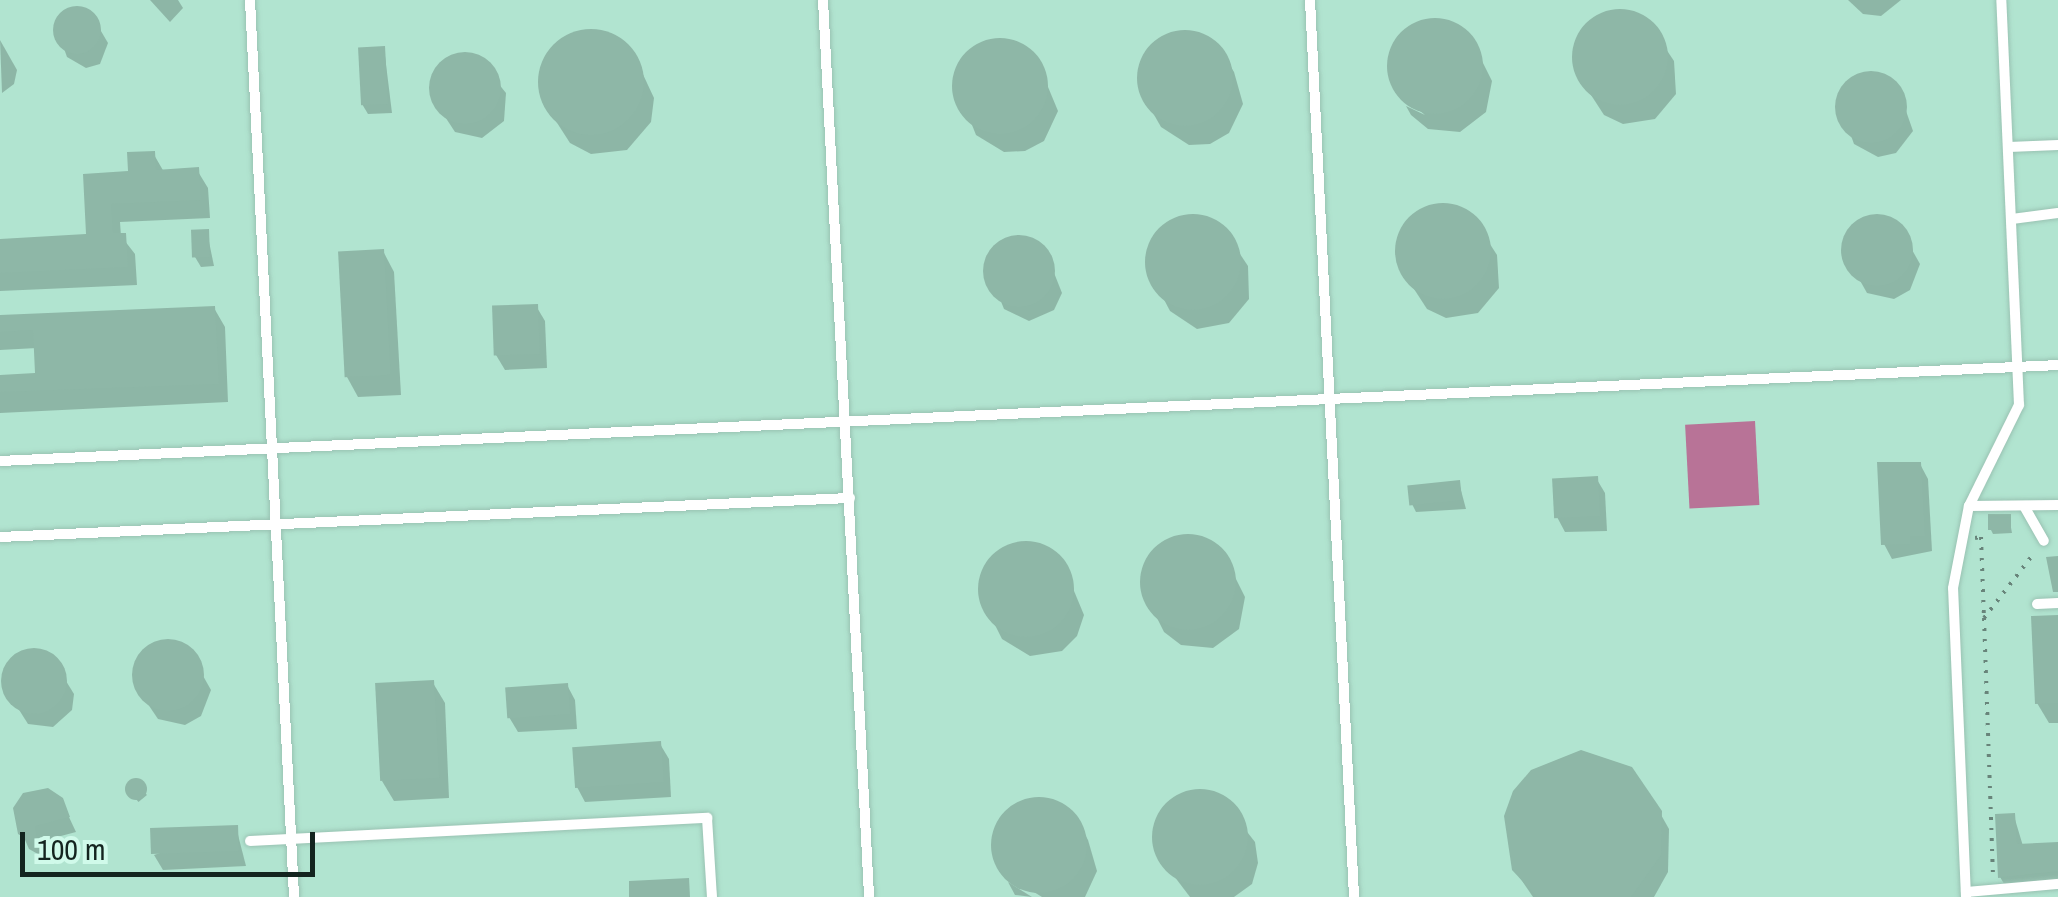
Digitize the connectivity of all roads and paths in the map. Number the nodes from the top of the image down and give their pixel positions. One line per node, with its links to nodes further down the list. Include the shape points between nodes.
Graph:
1 (250, 0): 13 (lane)
2 (823, 0): 12 (lane)
3 (1310, 0): 11 (lane)
4 (2001, 0): 6 (lane)
5 (2058, 145): 6 (lane)
6 (2008, 148): 8 (lane)
7 (2058, 213): 8 (lane)
8 (2012, 219): 10 (lane)
9 (2058, 365): 10 (lane)
10 (2019, 367): 11 (lane); 17 (lane, via 2019,405)
11 (1331, 400): 12 (lane); 34 (lane)
12 (846, 424): 13 (lane); 15 (lane)
13 (273, 448): 14 (lane); 19 (lane)
14 (0, 461)
15 (850, 498): 19 (lane); 33 (lane)
16 (2058, 505): 18 (lane)
17 (1969, 506): 18 (lane); 21 (lane)
18 (2024, 506): 22 (lane)
19 (276, 524): 20 (lane); 26 (lane)
20 (0, 537)
21 (1962, 538): 25 (path, via 1981,537); 30 (lane, via 1953,588)
22 (2044, 541): 25 (path)
23 (2058, 603): 24 (lane)
24 (2038, 604)
25 (1984, 618): 29 (path)
26 (291, 838): 27 (lane); 31 (lane); 32 (lane, via 707,818)
27 (250, 841)
28 (2053, 889): 29 (lane)
29 (1998, 892): 30 (lane)
30 (1966, 894)
31 (294, 897)
32 (712, 897)
33 (868, 897)
34 (1354, 897)

